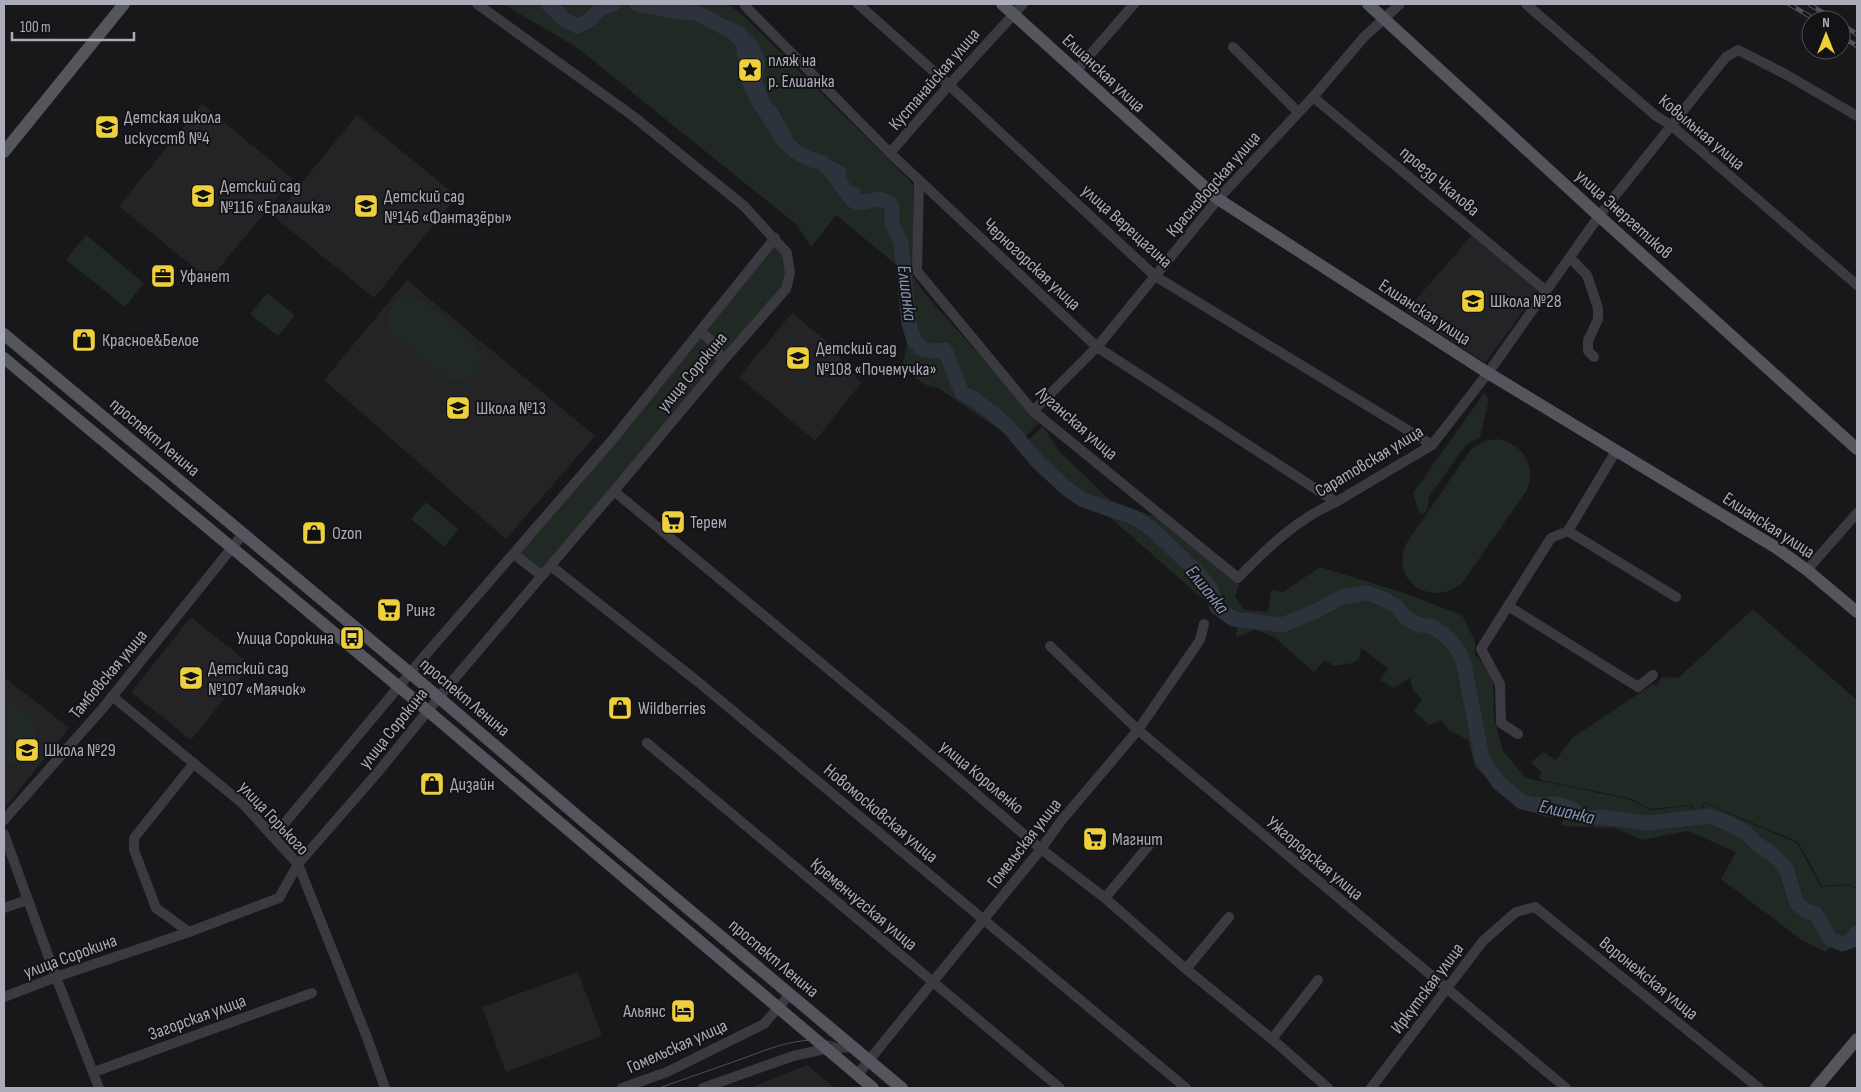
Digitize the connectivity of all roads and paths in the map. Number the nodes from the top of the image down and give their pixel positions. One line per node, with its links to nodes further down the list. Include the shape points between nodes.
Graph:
1 (124, 4): 20 (main road)
2 (477, 4): 25 (street, via 633,116 744,206)
3 (744, 4): 21 (street, Черногорская улица)
4 (858, 4): 15 (street, улица Верещагина)
5 (1002, 4): 11 (main road, Елшанская улица)
6 (1023, 4): 11 (street, Кустанайская улица)
7 (1134, 4): 14 (street)
8 (1368, 4): 12 (main road, улица Энергетиков)
9 (1400, 4): 12 (street, Красноводская улица)
10 (1526, 4): 19 (street, Ковыльная улица, via 1656,116)
11 (1013, 14): 14 (main road, Елшанская улица); 15 (street, Кустанайская улица)
12 (1386, 19): 16 (street, Красноводская улица, via 1364,37); 24 (main road, улица Энергетиков)
13 (1233, 48): 17 (street)
14 (1076, 71): 23 (main road, Елшанская улица)
15 (949, 85): 21 (street, Кустанайская улица); 27 (street, улица Верещагина)
16 (1313, 97): 17 (street, Красноводская улица); 29 (street, проезд Чкалова)
17 (1298, 112): 23 (street, Красноводская улица)
18 (1857, 116): 19 (street, Саратовская улица, via 1738,50 1726,58)
19 (1671, 125): 24 (street, Саратовская улица); 28 (street, Ковыльная улица)
20 (4, 152)
21 (890, 153): 22 (street, Черногорская улица)
22 (919, 180): 32 (street, Черногорская улица); 39 (street, Луганская улица, via 917,271)
23 (1218, 199): 27 (street, Красноводская улица); 36 (main road, Елшанская улица)
24 (1599, 216): 26 (street, Саратовская улица); 41 (main road, улица Энергетиков)
25 (775, 238): 30 (street, улица Сорокина); 35 (street, улица Сорокина, via 787,253 790,273 786,289)
26 (1570, 258): 29 (street, Саратовская улица); 33 (street, via 1586,275 1598,308 1598,319 1588,341 1588,351)
27 (1155, 276): 32 (street, Красноводская улица); 40 (street, улица Верещагина)
28 (1857, 285)
29 (1545, 290): 36 (street, Саратовская улица)
30 (701, 332): 35 (street, via 714,343); 51 (street, улица Сорокина)
31 (4, 334): 37 (main road, проспект Ленина)
32 (1096, 347): 39 (street, Красноводская улица); 45 (street, Черногорская улица)
33 (1594, 357)
34 (4, 358): 38 (main road, проспект Ленина)
35 (722, 362): 43 (street, улица Сорокина)
36 (1488, 373): 40 (street, Саратовская улица); 42 (main road, Елшанская улица)
37 (69, 388): 38 (street); 44 (main road, проспект Ленина)
38 (56, 401): 46 (main road, проспект Ленина)
39 (1033, 411): 55 (street, Луганская улица)
40 (1432, 445): 45 (street, Саратовская улица)
41 (1857, 449)
42 (1616, 451): 48 (street); 53 (main road, Елшанская улица, via 1775,547)
43 (614, 491): 52 (street, улица Сорокина); 79 (street, улица Короленко)
44 (198, 496): 46 (street); 49 (main road, проспект Ленина)
45 (1336, 502): 55 (street, Саратовская улица, via 1320,509 1276,540)
46 (185, 510): 50 (main road, проспект Ленина)
47 (1857, 513): 53 (street)
48 (1568, 531): 57 (street); 59 (street, via 1551,538)
49 (243, 534): 50 (street, Тамбовская улица); 56 (main road, проспект Ленина)
50 (231, 548): 58 (main road, проспект Ленина); 66 (street, Тамбовская улица)
51 (514, 554): 54 (street); 63 (street, улица Сорокина)
52 (551, 566): 54 (street, улица Сорокина); 86 (street, Новомосковская улица, via 697,681)
53 (1807, 570): 60 (main road, Елшанская улица)
54 (542, 576): 67 (street, улица Сорокина)
55 (1238, 578)
56 (306, 586): 58 (street); 63 (main road, проспект Ленина)
57 (1676, 597)
58 (294, 600): 65 (main road, проспект Ленина)
59 (1508, 606): 64 (street, via 1638,687); 70 (street, via 1481,649 1500,684 1501,723)
60 (1857, 612)
61 (1204, 624): 69 (street, Гомельская улица, via 1200,640)
62 (1050, 646): 69 (street, Ужгородская улица)
63 (410, 673): 65 (street, улица Сорокина); 67 (main road, проспект Ленина)
64 (1653, 675)
65 (399, 687): 68 (main road, проспект Ленина); 77 (street, улица Сорокина)
66 (112, 696): 72 (street, улица Горького); 73 (street, Тамбовская улица)
67 (440, 697): 68 (street, улица Сорокина); 74 (main road, проспект Ленина)
68 (428, 711): 75 (main road, проспект Ленина); 80 (street, улица Сорокина)
69 (1138, 730): 79 (street, Гомельская улица, via 1061,821); 92 (street, Ужгородская улица)
70 (1518, 734)
71 (647, 742): 91 (street, Кременчугская улица)
72 (194, 763): 77 (street, улица Горького, via 244,804); 87 (street, via 134,838 134,850 156,908)
73 (4, 820)
74 (582, 820): 75 (street); 94 (main road, проспект Ленина)
75 (571, 832): 96 (main road, проспект Ленина)
76 (4, 834): 82 (street)
77 (273, 837): 80 (street, улица Горького)
78 (1150, 844): 81 (street)
79 (1042, 849): 81 (street, улица Короленко); 86 (street, Гомельская улица)
80 (298, 864): 87 (street, улица Сорокина, via 279,898); 105 (street, улица Горького)
81 (1106, 898): 88 (street, улица Короленко)
82 (27, 900): 83 (street); 89 (street)
83 (4, 908)
84 (1516, 912): 92 (street, Иркутская улица, via 1483,942); 115 (street, Воронежская улица, via 1535,907)
85 (1229, 917): 88 (street)
86 (984, 920): 91 (street, Гомельская улица); 111 (street, Новомосковская улица)
87 (189, 932): 89 (street, улица Сорокина)
88 (1186, 969): 97 (street, улица Короленко)
89 (56, 977): 95 (street, улица Сорокина); 102 (street)
90 (1318, 980): 97 (street)
91 (933, 983): 101 (street, Гомельская улица); 110 (street, Кременчугская улица)
92 (1446, 990): 113 (street, Иркутская улица); 114 (street, Ужгородская улица)
93 (312, 993): 102 (street, Загорская улица)
94 (790, 994): 96 (street, Гомельская улица); 99 (main road, проспект Ленина)
95 (4, 997)
96 (778, 1008): 100 (main road, проспект Ленина); 106 (street, Гомельская улица, via 764,1024 667,1072)
97 (1272, 1039): 112 (street, улица Короленко)
98 (1857, 1039): 116 (main road)
99 (854, 1047): 100 (street); 101 (main road, проспект Ленина)
100 (825, 1049): 103 (main road, проспект Ленина); 107 (street, via 793,1056)
101 (868, 1060): 103 (street, Гомельская улица); 109 (main road, проспект Ленина)
102 (94, 1072): 104 (street)
103 (857, 1074): 108 (main road, проспект Ленина)
104 (99, 1088)
105 (385, 1088)
106 (622, 1088)
107 (703, 1088)
108 (873, 1088)
109 (902, 1088)
110 (1060, 1088)
111 (1186, 1088)
112 (1328, 1088)
113 (1370, 1088)
114 (1566, 1088)
115 (1758, 1088)
116 (1816, 1088)

